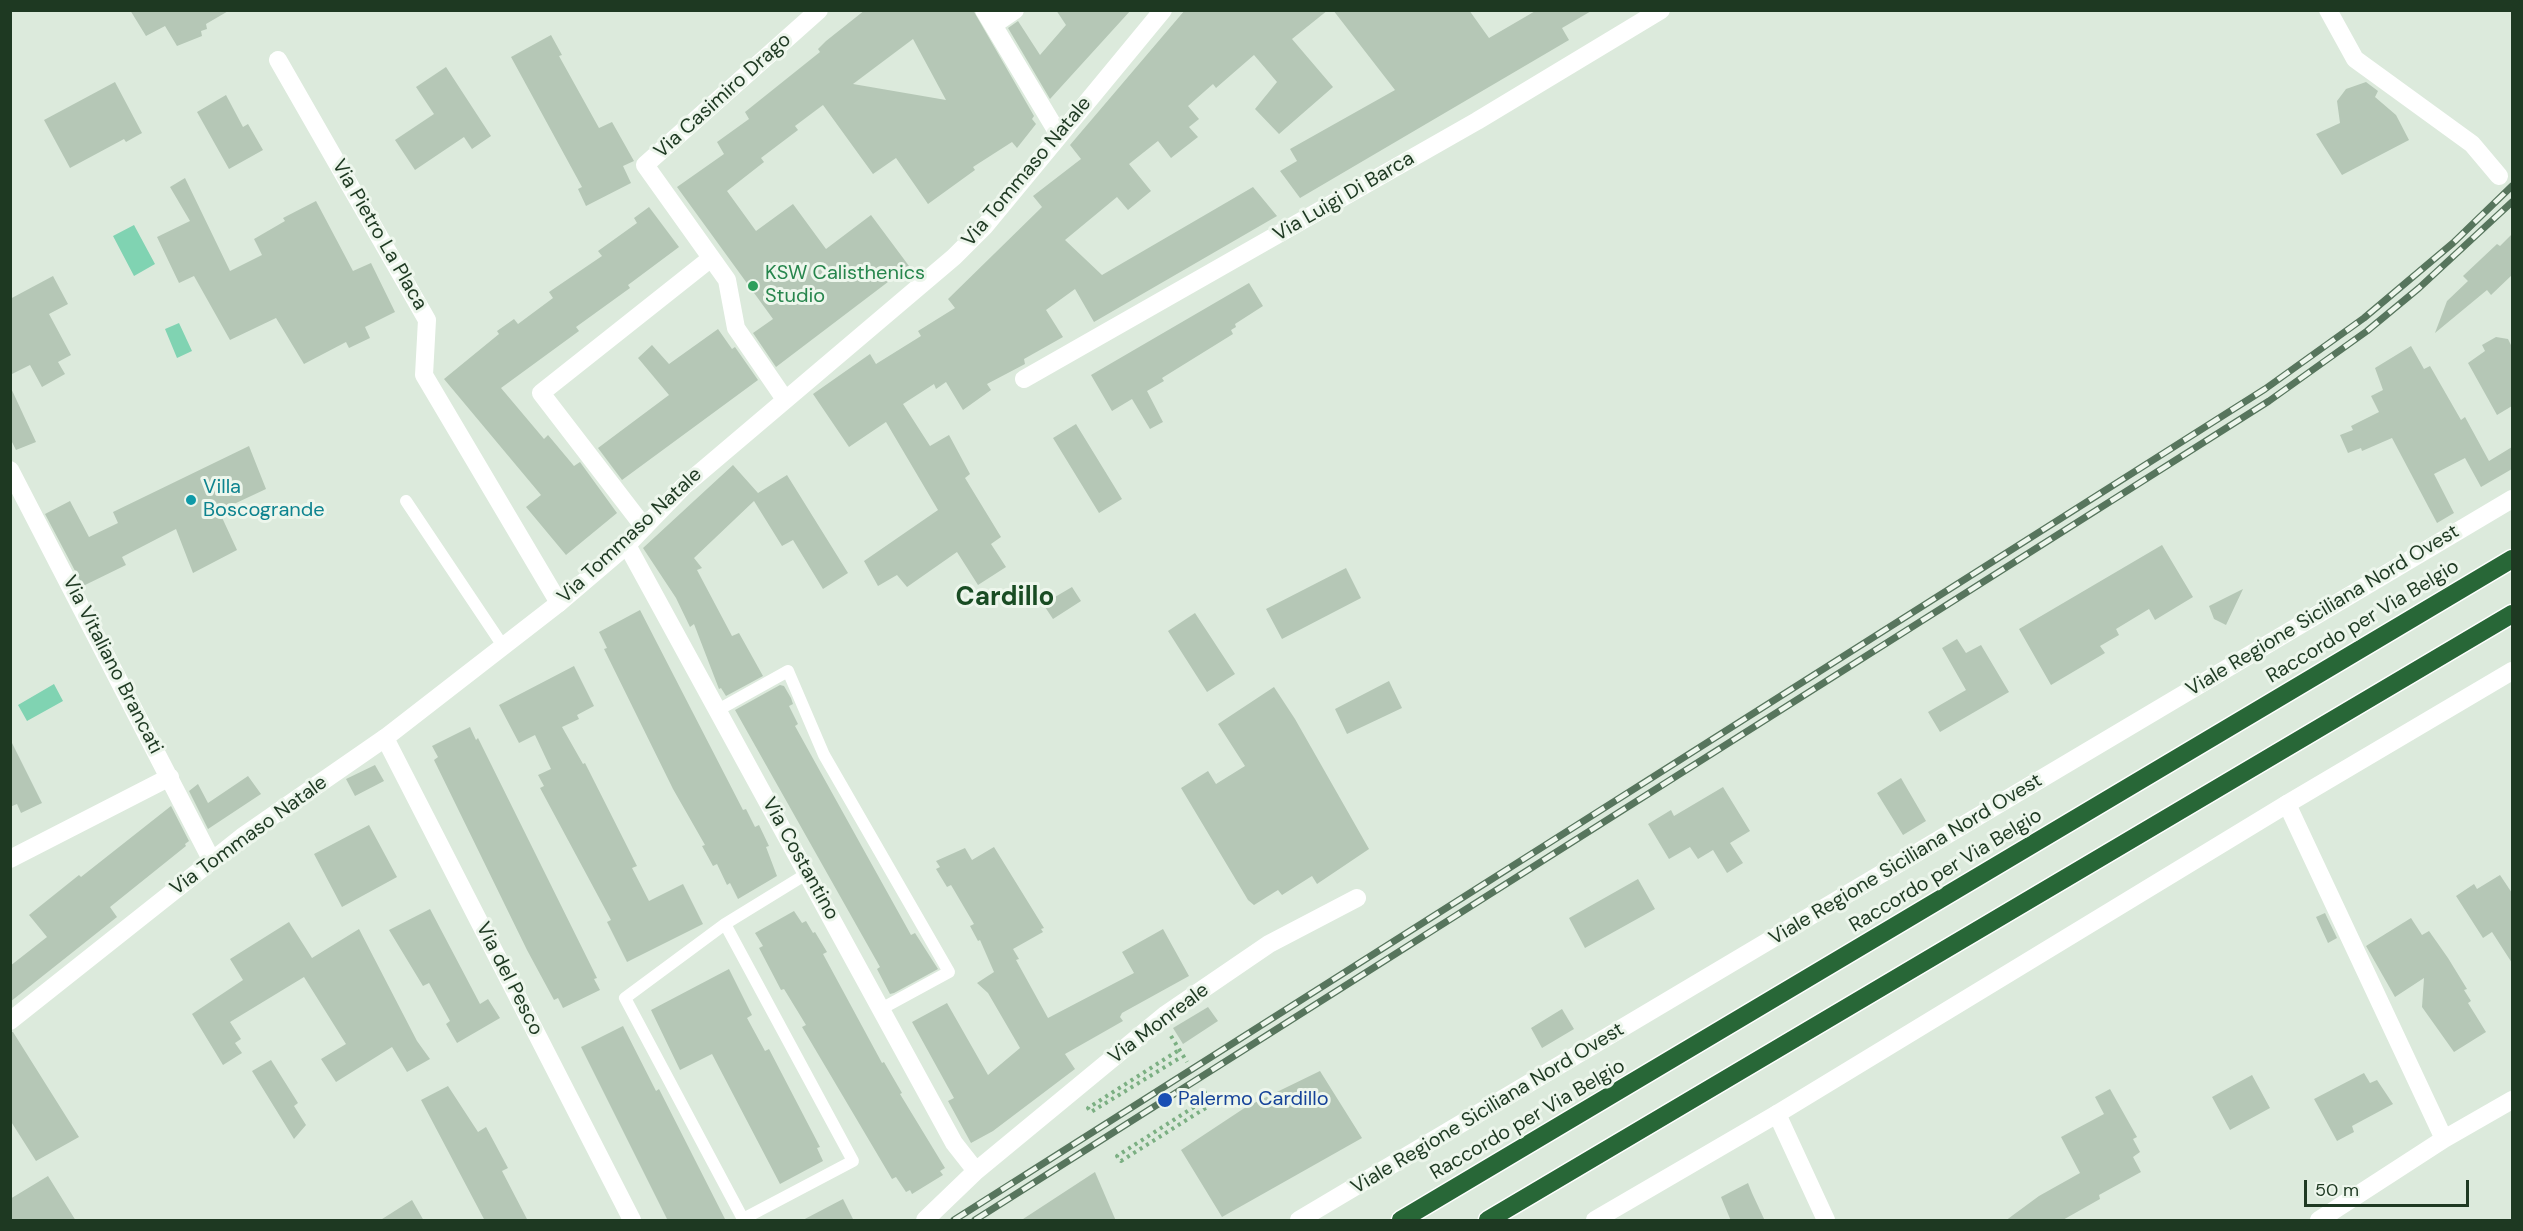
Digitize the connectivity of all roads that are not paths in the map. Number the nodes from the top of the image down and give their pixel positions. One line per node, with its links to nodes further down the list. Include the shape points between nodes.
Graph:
1 (819, 10): 10 (street, Via Casimiro Drago, via 645,165)
2 (1015, 10): 6 (street)
3 (1163, 10): 8 (street, Via Tommaso Natale)
4 (1661, 10): 11 (street, Via Luigi Di Barca, via 1477,121)
5 (2328, 10): 9 (street, via 2355,59 2472,144)
6 (989, 18): 8 (street)
7 (278, 60): 19 (street, Via Pietro La Placa, via 427,320 424,375)
8 (1059, 135): 12 (street, Via Tommaso Natale, via 984,227 954,257)
9 (2499, 176)
10 (710, 259): 12 (street, Via Casimiro Drago, via 727,280 736,328); 16 (street, via 541,393)
11 (1024, 379)
12 (784, 398): 16 (street, Via Tommaso Natale, via 684,486)
13 (10, 470): 25 (street, Via Vitaliano Brancati)
14 (2512, 499): 40 (street, Viale Regione Siciliana Nord Ovest)
15 (406, 501): 21 (lane)
16 (644, 527): 17 (street, Via Tommaso Natale)
17 (627, 545): 19 (street, Via Tommaso Natale); 23 (street, Via Costantino)
18 (2512, 559): 41 (highway, Raccordo per Via Belgio)
19 (559, 603): 21 (street, Via Tommaso Natale)
20 (2512, 614): 42 (highway)
21 (503, 646): 24 (street, Via Tommaso Natale)
22 (2512, 670): 26 (street)
23 (718, 710): 29 (street, Via Costantino); 32 (lane, via 788,671 824,755 949,972)
24 (385, 738): 28 (street, Via Tommaso Natale); 38 (street, Via del Pesco)
25 (170, 777): 27 (street); 28 (street, Via Vitaliano Brancati)
26 (2287, 804): 35 (street); 36 (street)
27 (10, 859)
28 (212, 861): 33 (street, Via Tommaso Natale)
29 (808, 873): 31 (lane); 32 (street, Via Costantino)
30 (1357, 898): 37 (street, Via Monreale, via 1269,944 1166,1015)
31 (725, 924): 31 (lane, via 853,1161 743,1219 625,998)
32 (881, 1009): 37 (street, Via Costantino, via 954,1143)
33 (10, 1021)
34 (2512, 1100): 36 (street)
35 (1777, 1114): 43 (street); 44 (street)
36 (2444, 1138): 45 (street)
37 (976, 1171): 39 (street, Via Monreale)
38 (632, 1221)
39 (925, 1221)
40 (1299, 1221)
41 (1401, 1221)
42 (1488, 1221)
43 (1595, 1221)
44 (1826, 1221)
45 (2319, 1221)

